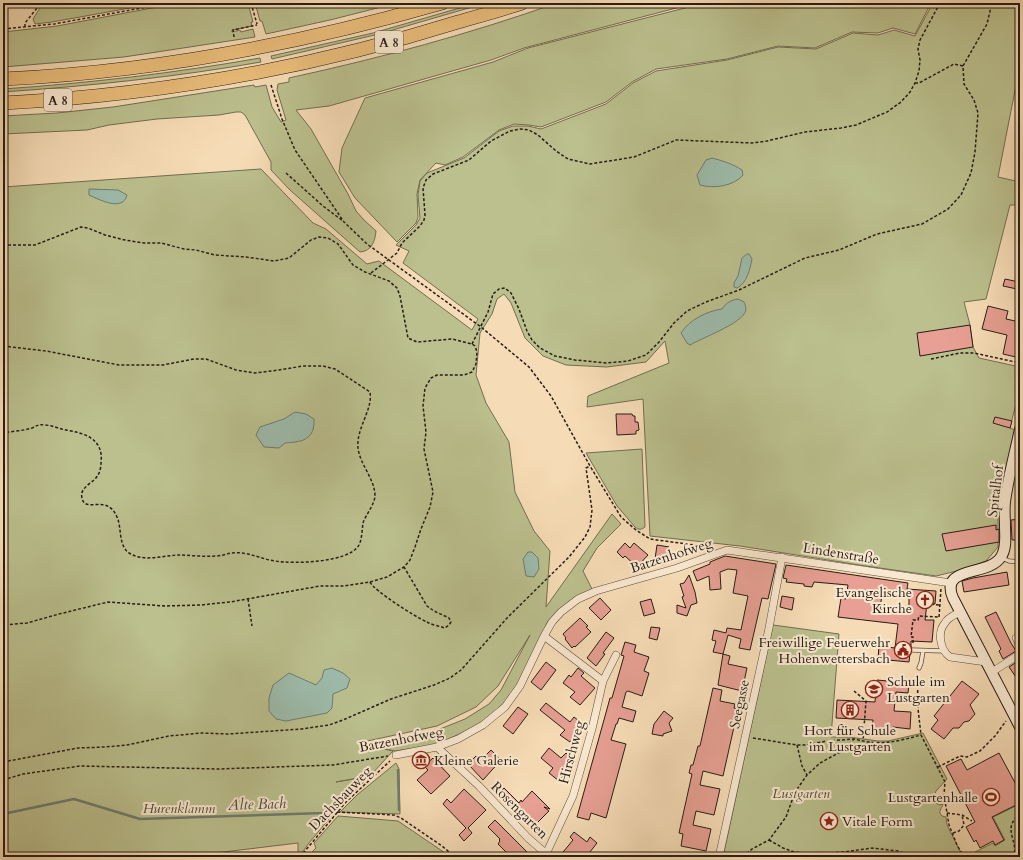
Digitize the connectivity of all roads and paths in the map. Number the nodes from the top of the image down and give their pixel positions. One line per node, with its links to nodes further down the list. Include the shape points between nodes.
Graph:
1 (41, 3): 8 (path, via 25,23)
2 (169, 3): 8 (path)
3 (251, 3): 10 (path, via 257,25 233,30)
4 (442, 3): 12 (highway, A 8, via 328,33 250,50 98,72)
5 (522, 3): 15 (highway, A 8, via 424,33 254,73 60,100)
6 (940, 3): 13 (path, via 920,40 919,71)
7 (992, 3): 11 (path, via 987,24)
8 (25, 27): 9 (path)
9 (3, 29)
10 (234, 37)
11 (963, 66): 13 (path, via 954,64); 21 (path, via 964,84 974,100 978,113 971,174 961,195 948,209 922,224 877,234 839,250 805,258 739,290 706,302 687,311 646,355 628,361 607,363 575,360 555,356 540,348 532,340 519,309 505,288 493,294)
12 (3, 79)
13 (915, 83): 19 (path, via 901,102 887,112 856,125 805,132 767,141 676,140 634,157 590,164 568,159 529,130 510,131 491,141 468,160 433,174 426,180 423,188 424,220)
14 (271, 85): 17 (path, via 295,150)
15 (3, 103)
16 (286, 173): 17 (path)
17 (344, 222): 19 (path)
18 (3, 245): 20 (path, via 35,245 81,227 125,240 161,243 214,255 274,261 289,258 311,240 319,237 328,238 338,244 353,265)
19 (389, 261): 20 (path); 21 (path)
20 (371, 273): 22 (path, via 389,281 397,288 408,338 417,342 452,338)
21 (480, 327): 22 (path); 28 (path, via 529,367 539,379)
22 (472, 344): 34 (path, via 477,352 472,372 464,375 437,375 431,378 425,388 424,449 433,492 416,547)
23 (3, 346): 27 (path, via 46,351 119,365 163,364 206,359 236,370 255,373 303,366 336,369 370,392 372,400 360,427 358,448 375,498 355,550 324,561 275,561 240,552 217,556 178,555 140,558 125,550 116,513 111,507 105,504 91,506 85,504 82,498 85,487 98,475 102,458 99,447 90,436 43,424)
24 (931, 358): 25 (path, via 974,353)
25 (1020, 362)
26 (1020, 429): 29 (street, Spitalhof)
27 (3, 433)
28 (590, 466): 30 (path, via 621,517 650,539); 67 (path, via 586,468 592,510 590,527 585,537 461,670 450,678 329,725 235,734 169,736 127,745 78,748)
29 (1015, 475): 32 (street, Spitalhof, via 1005,503 1005,541)
30 (727, 550): 31 (street, Lindenstraße); 45 (street, Batzenhofweg, via 578,599 561,612)
31 (782, 557): 36 (street, Lindenstraße); 60 (street, Seegasse)
32 (1001, 557): 33 (lane); 36 (street, via 990,566 959,575)
33 (1020, 562)
34 (404, 567): 35 (path, via 387,577); 35 (path, via 426,606 450,618 451,622 445,628 427,623 371,586)
35 (370, 582): 39 (path, via 320,586)
36 (946, 583): 38 (path); 42 (street)
37 (937, 597): 38 (path)
38 (940, 597): 41 (path)
39 (248, 599): 43 (path, via 201,605 165,606 108,602 27,624); 44 (path)
40 (921, 603): 41 (path)
41 (940, 605): 48 (path, via 938,617 919,616 918,620 913,620)
42 (960, 612): 50 (street, via 948,618 941,631 941,646); 53 (street)
43 (3, 626)
44 (252, 626)
45 (544, 636): 56 (street); 65 (street, Batzenhofweg, via 520,686 505,706 483,726)
46 (1016, 638): 47 (street)
47 (1020, 646)
48 (912, 650): 49 (lane)
49 (923, 651): 50 (lane); 54 (lane)
50 (944, 651): 53 (street, via 950,657)
51 (1020, 654): 55 (street)
52 (616, 655): 56 (street, Hirschweg)
53 (986, 662): 55 (street)
54 (919, 668): 61 (path, via 917,700)
55 (992, 672): 58 (street)
56 (603, 681): 80 (street, Hirschweg, via 573,796)
57 (854, 692): 63 (path, via 866,700)
58 (1015, 717): 59 (street); 68 (path, via 1006,721 980,751 967,757 960,756)
59 (1020, 727)
60 (745, 736): 64 (path); 84 (street, Seegasse)
61 (921, 736): 63 (path, via 890,743); 68 (path)
62 (854, 739): 63 (path); 64 (path); 69 (path, via 844,750 820,763)
63 (863, 741)
64 (797, 745): 69 (path)
65 (437, 747): 66 (street, Batzenhofweg); 80 (street, Rosengarten)
66 (396, 755): 70 (path, Batzenhofweg, via 332,765 218,769 80,766 23,774); 71 (path, Dachsbauweg)
67 (3, 762)
68 (938, 767): 72 (path, via 945,782)
69 (806, 776): 77 (path, via 795,792 786,817)
70 (3, 780)
71 (337, 812): 78 (path, Dachsbauweg); 83 (path, via 394,815)
72 (947, 813): 74 (path); 76 (path)
73 (1020, 814): 88 (path, via 1013,820 1010,828 1015,851)
74 (962, 815): 75 (path); 76 (path, via 964,825)
75 (972, 821)
76 (952, 834): 87 (path)
77 (769, 840): 85 (path); 86 (path, via 794,852 813,854 872,848 898,851)
78 (302, 854): 81 (path, Dachsbauweg); 82 (path)
79 (1020, 854): 88 (path)
80 (548, 856)
81 (300, 857)
82 (305, 857)
83 (456, 857)
84 (719, 857)
85 (743, 857)
86 (914, 857)
87 (964, 857)
88 (1013, 857)

